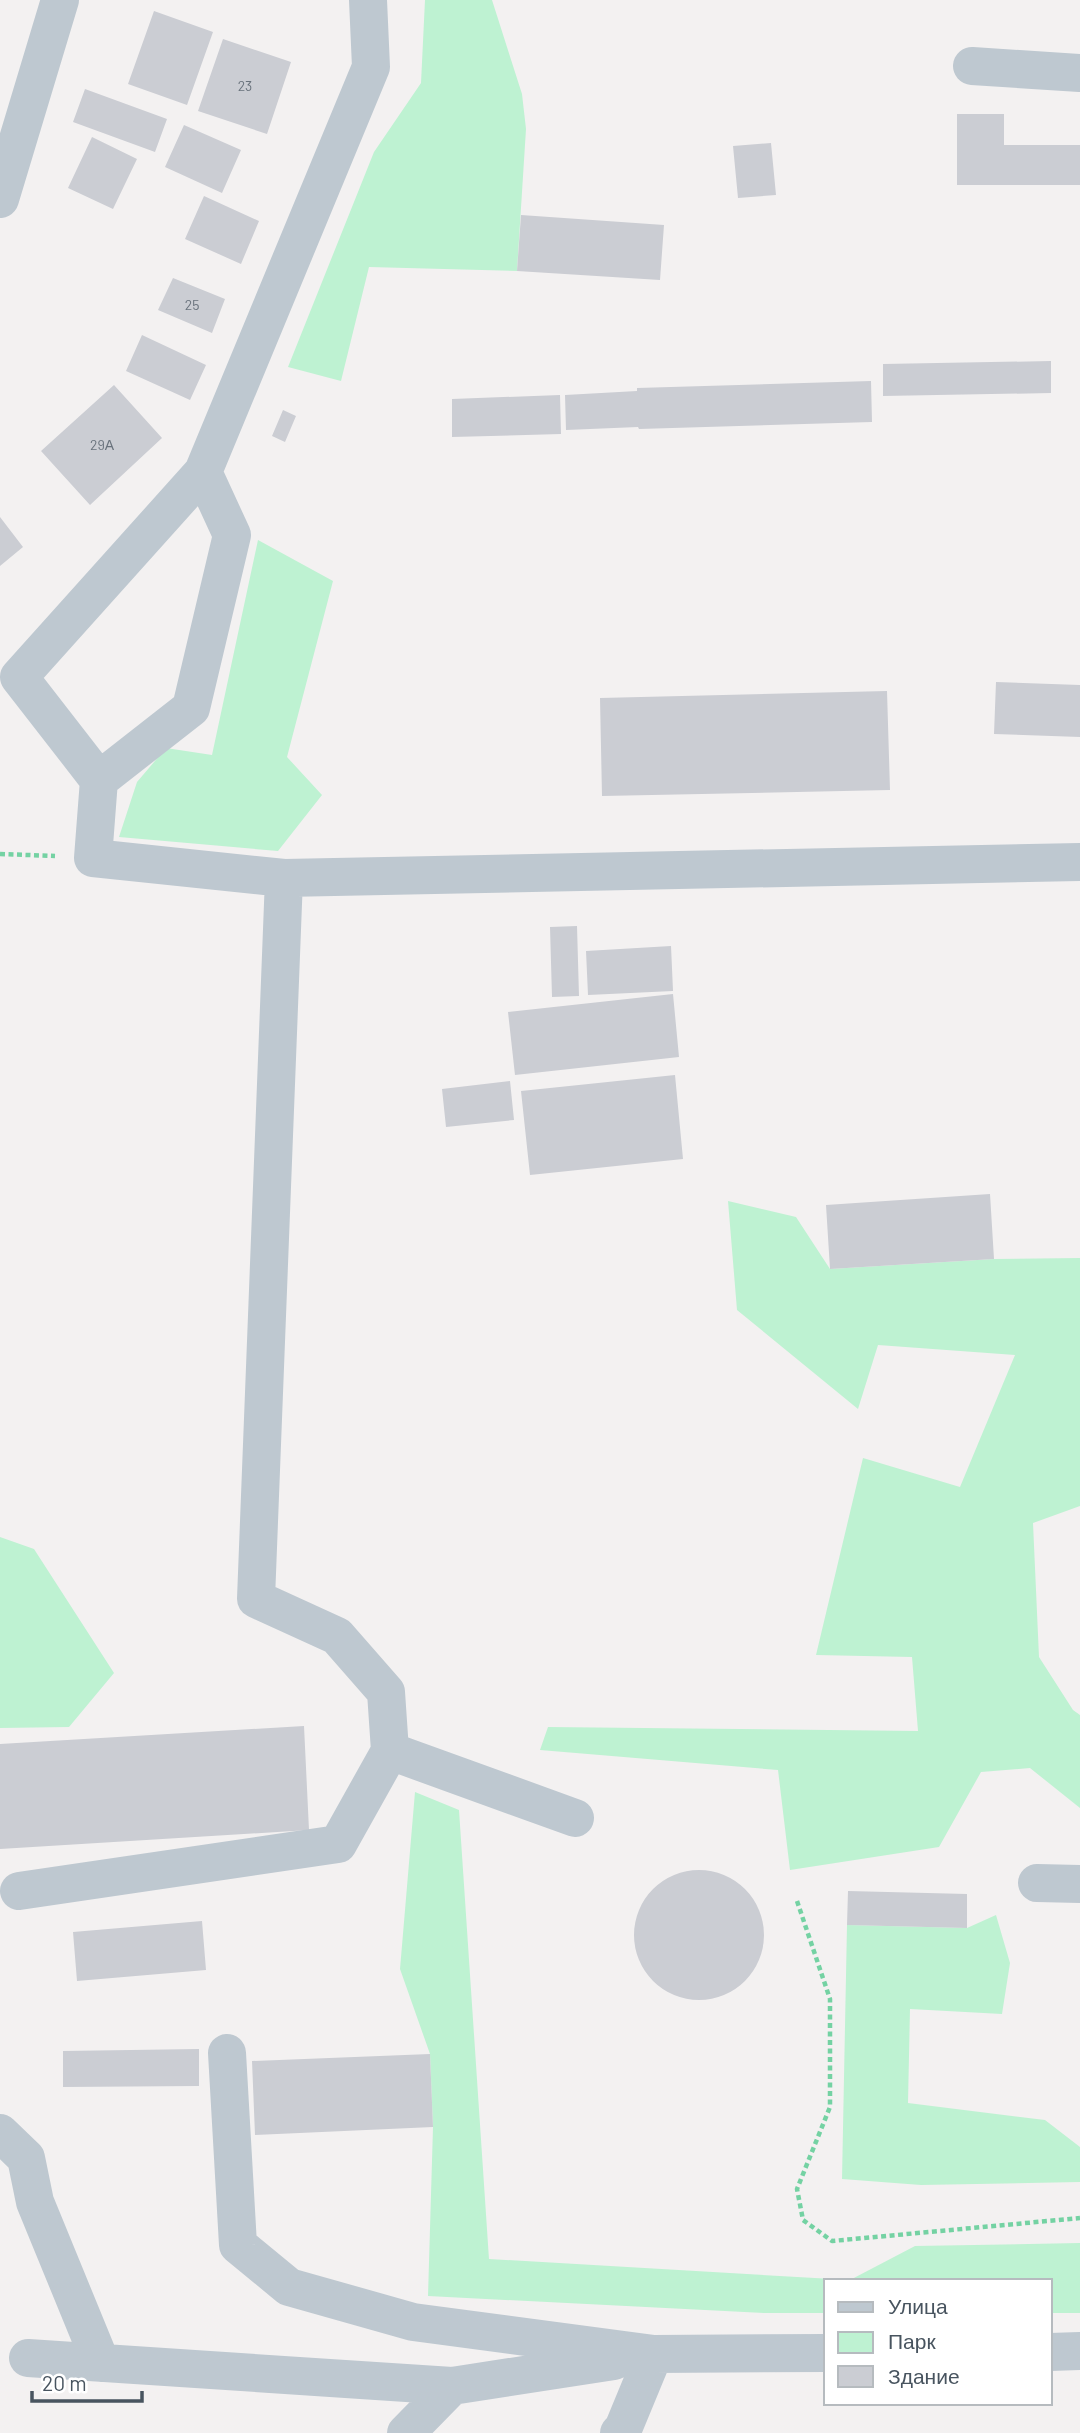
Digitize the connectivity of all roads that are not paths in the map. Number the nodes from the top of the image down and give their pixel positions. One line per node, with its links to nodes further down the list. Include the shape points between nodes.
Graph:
1 (60, 0): 5 (street)
2 (368, 0): 6 (street, via 371,67)
3 (972, 66): 4 (street)
4 (1080, 72)
5 (0, 199)
6 (203, 472): 7 (street, via 232,535 191,708); 7 (street, via 19,677)
7 (99, 780): 9 (street, via 93,858)
8 (1080, 862): 9 (street)
9 (284, 878): 10 (street, via 256,1598 337,1636 386,1692)
10 (390, 1751): 11 (street); 14 (street, via 338,1844)
11 (575, 1818)
12 (1037, 1883): 13 (street)
13 (1080, 1884)
14 (19, 1891)
15 (227, 2053): 20 (street, via 238,2245 289,2287 413,2322)
16 (0, 2133): 22 (street, via 26,2158 35,2202)
17 (1080, 2351): 18 (street)
18 (1052, 2352)
19 (824, 2353): 20 (street)
20 (654, 2354): 23 (street); 25 (street)
21 (29, 2358): 22 (street)
22 (101, 2363): 23 (street)
23 (452, 2386): 24 (street)
24 (406, 2433)
25 (619, 2433)

